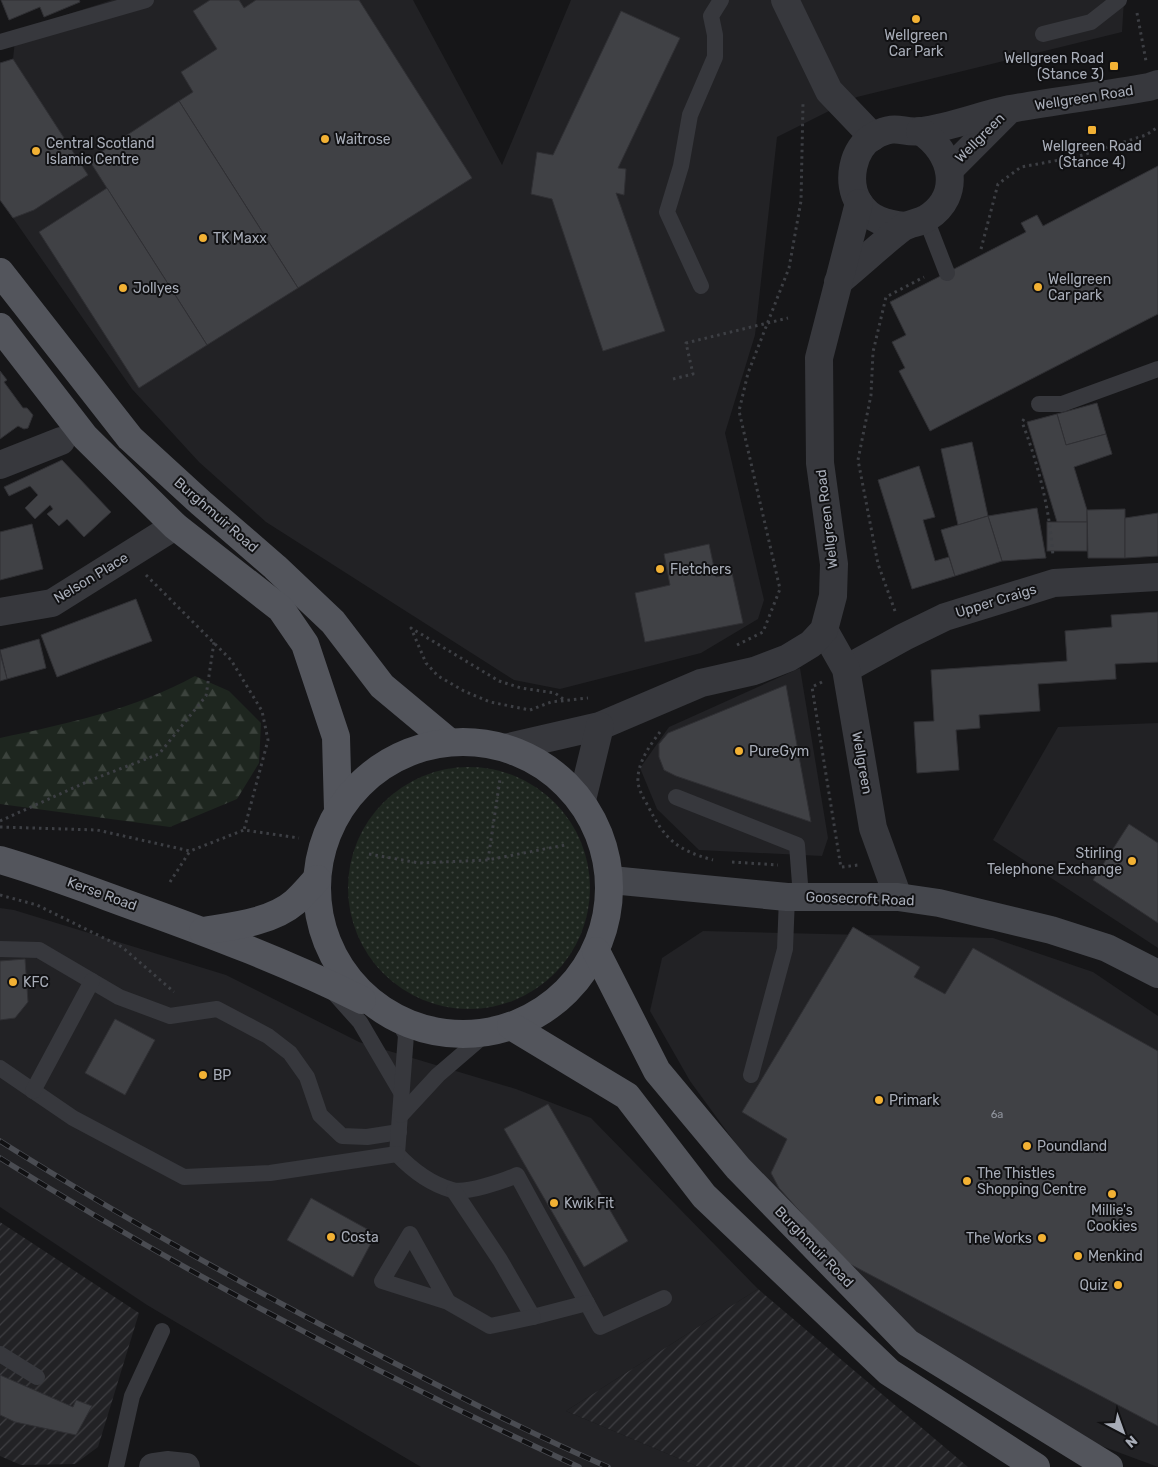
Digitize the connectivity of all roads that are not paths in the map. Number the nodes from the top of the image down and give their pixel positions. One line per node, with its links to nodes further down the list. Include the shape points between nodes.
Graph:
1 (146, 0): 6 (lane)
2 (721, 0): 17 (lane, via 711,16 715,57 690,114 682,166 667,212)
3 (785, 0): 10 (street, via 829,91)
4 (1119, 0): 5 (lane, via 1091,22)
5 (1043, 34)
6 (0, 42)
7 (1155, 85): 8 (street, Wellgreen Road)
8 (1010, 110): 9 (street, Wellgreen); 11 (street, Wellgreen)
9 (920, 132): 10 (street, Wellgreen, via 894,128); 11 (street, Wellgreen, via 934,140 945,154)
10 (873, 137): 12 (street, Wellgreen, via 862,147 854,162 852,187)
11 (950, 169): 13 (street, Wellgreen, via 949,186 940,206)
12 (859, 203): 13 (street, via 872,217 887,224); 16 (street)
13 (915, 223): 15 (lane); 16 (street, Wellgreen)
14 (0, 272): 29 (main road, Burghmuir Road, via 130,438 333,622 382,686)
15 (947, 272)
16 (838, 282): 26 (street, Wellgreen Road, via 819,358 820,463 834,564 833,596)
17 (701, 286)
18 (0, 327): 23 (main road, via 85,436)
19 (1158, 369): 20 (lane, via 1062,404)
20 (1039, 404)
21 (62, 441): 22 (street)
22 (0, 465)
23 (175, 526): 25 (street, Nelson Place, via 52,603); 33 (main road, via 281,609 305,644 336,737)
24 (1158, 577): 27 (street, Upper Craigs, via 1054,583 945,617)
25 (0, 612)
26 (824, 630): 27 (street, Wellgreen); 28 (street, via 811,644 788,658 754,671 701,683)
27 (846, 669): 38 (street, Wellgreen, via 873,828)
28 (600, 726): 30 (street); 32 (street)
29 (448, 741): 30 (main road); 33 (main road, via 405,752 367,776)
30 (509, 747): 32 (main road, via 550,768)
31 (676, 797): 37 (lane, via 797,845)
32 (582, 800): 36 (main road, via 602,838)
33 (338, 810): 35 (main road, via 323,843)
34 (0, 860): 39 (main road, Kerse Road)
35 (316, 879): 39 (main road, via 295,903 273,914 247,923); 45 (main road, via 320,918 332,955 355,987)
36 (611, 880): 37 (main road, Goosecroft Road); 41 (main road, via 608,916)
37 (794, 897): 38 (main road, Goosecroft Road); 48 (lane, via 785,950)
38 (898, 897): 42 (main road, Goosecroft Road, via 940,903 1051,930 1107,948)
39 (203, 931): 43 (main road, Kerse Road)
40 (0, 949): 44 (lane, via 39,950)
41 (596, 951): 46 (main road, via 575,983 546,1009); 65 (main road, Burghmuir Road, via 657,1071 738,1168 908,1343)
42 (1158, 974)
43 (319, 979): 45 (main road, Kerse Road); 50 (lane, via 360,1022)
44 (92, 981): 49 (lane); 51 (lane, via 119,997 170,1016 217,1009 268,1036 290,1053 307,1077 320,1115 342,1136 367,1137)
45 (391, 1015): 46 (main road, via 419,1028 441,1033 465,1035); 50 (lane, via 406,1035)
46 (500, 1029): 51 (lane, via 438,1075); 64 (main road, via 627,1096 704,1196 889,1372)
47 (0, 1068): 49 (lane)
48 (751, 1075)
49 (33, 1090): 52 (lane, via 73,1118 184,1177 270,1173)
50 (401, 1092): 51 (lane)
51 (400, 1124): 52 (lane)
52 (397, 1154): 53 (lane, via 412,1171)
53 (454, 1191): 56 (lane, via 494,1184 517,1175); 57 (lane)
54 (664, 1298): 56 (lane, via 600,1327)
55 (448, 1302): 57 (lane, via 490,1326)
56 (587, 1303): 57 (lane)
57 (533, 1317)
58 (162, 1330): 61 (lane, via 132,1396)
59 (0, 1354): 60 (lane)
60 (37, 1377)
61 (116, 1467)
62 (153, 1467): 63 (street)
63 (186, 1467)
64 (1036, 1467)
65 (1109, 1467)

